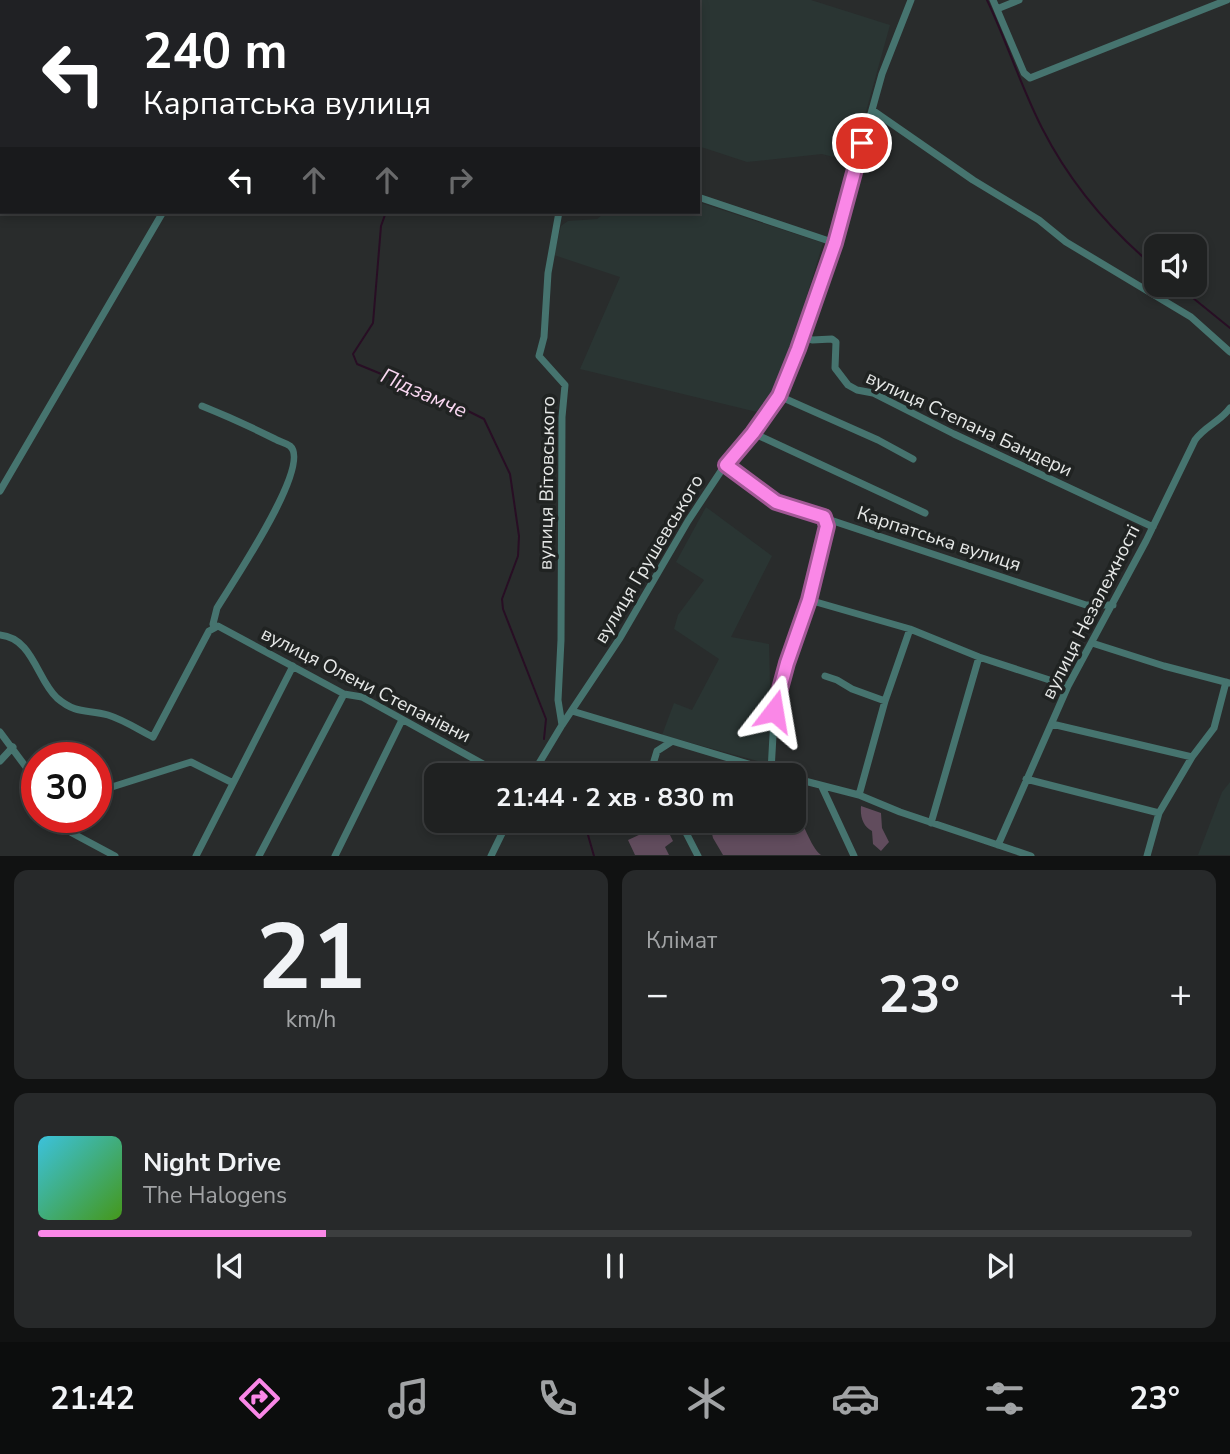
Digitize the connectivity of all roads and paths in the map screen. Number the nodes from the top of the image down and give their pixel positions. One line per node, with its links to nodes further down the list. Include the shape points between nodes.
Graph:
1 (911, 0): 6 (street, вулиця Грушевського)
2 (993, 0): 5 (street)
3 (1020, 0): 5 (street)
4 (1227, 0): 5 (street, via 1030,78)
5 (997, 9)
6 (872, 110): 10 (street, вулиця Грушевського); 12 (street, via 1066,242 1191,317)
7 (700, 198): 10 (street)
8 (162, 214): 19 (street)
9 (559, 214): 39 (street, вулиця Вітовського, via 539,356 565,385 558,700)
10 (835, 243): 11 (street, вулиця Грушевського)
11 (803, 335): 13 (street, вулиця Грушевського); 22 (street, вулиця Степана Бандери, via 836,342 835,368 857,390 873,393)
12 (1230, 352)
13 (779, 396): 16 (street, вулиця Грушевського); 17 (street)
14 (202, 406): 25 (street, via 254,428 290,447 294,454 280,503 218,608)
15 (1230, 408): 22 (street, вулиця Незалежності, via 1195,440)
16 (753, 433): 18 (street, вулиця Грушевського); 20 (street)
17 (913, 458)
18 (726, 465): 21 (street, Карпатська вулиця, via 776,502); 36 (street, вулиця Грушевського)
19 (0, 491)
20 (925, 513)
21 (824, 517): 23 (street, via 827,526); 24 (street, Карпатська вулиця, via 1086,605)
22 (1153, 527): 24 (street, вулиця Незалежності)
23 (809, 600): 26 (street); 52 (street, via 775,701)
24 (1113, 605): 28 (street, вулиця Незалежності)
25 (213, 626): 27 (street, via 153,737 110,715 83,713 65,703 50,690 26,650); 30 (street, вулиця Олени Степанівни)
26 (910, 629): 29 (street); 35 (street)
27 (0, 635)
28 (1092, 643): 32 (street); 33 (street, вулиця Незалежності)
29 (979, 657): 33 (street); 60 (street)
30 (293, 666): 34 (street, вулиця Олени Степанівни); 55 (street)
31 (825, 676): 35 (street)
32 (1228, 683): 45 (street, via 1214,728)
33 (1068, 687): 38 (street, вулиця Незалежності)
34 (344, 694): 37 (street, вулиця Олени Степанівни, via 362,698); 67 (street)
35 (885, 701): 58 (street)
36 (572, 711): 39 (street, вулиця Грушевського); 41 (street)
37 (402, 720): 48 (street, вулиця Олени Степанівни); 68 (street)
38 (1052, 724): 45 (street); 53 (street, вулиця Незалежності)
39 (562, 725): 49 (street, вулиця Грушевського)
40 (0, 732): 43 (street)
41 (651, 736): 42 (street); 44 (street)
42 (671, 742): 44 (street); 51 (street)
43 (13, 747): 46 (street); 47 (street)
44 (657, 751): 50 (street)
45 (1192, 757): 59 (street)
46 (21, 759)
47 (0, 761)
48 (481, 763)
49 (540, 763)
50 (655, 763)
51 (743, 763)
52 (771, 763)
53 (1026, 779): 59 (street); 64 (street, вулиця Незалежності)
54 (806, 782): 56 (street)
55 (233, 783): 57 (street, via 191,762); 66 (street)
56 (822, 786): 58 (street); 71 (street)
57 (112, 787)
58 (859, 794): 60 (street)
59 (1159, 813): 73 (street)
60 (931, 822): 64 (street)
61 (72, 833): 65 (street)
62 (502, 833): 69 (street)
63 (687, 833): 70 (street)
64 (998, 845): 72 (street)
65 (115, 856)
66 (196, 856)
67 (259, 856)
68 (335, 856)
69 (491, 856)
70 (698, 856)
71 (854, 856)
72 (1031, 856)
73 (1147, 856)

